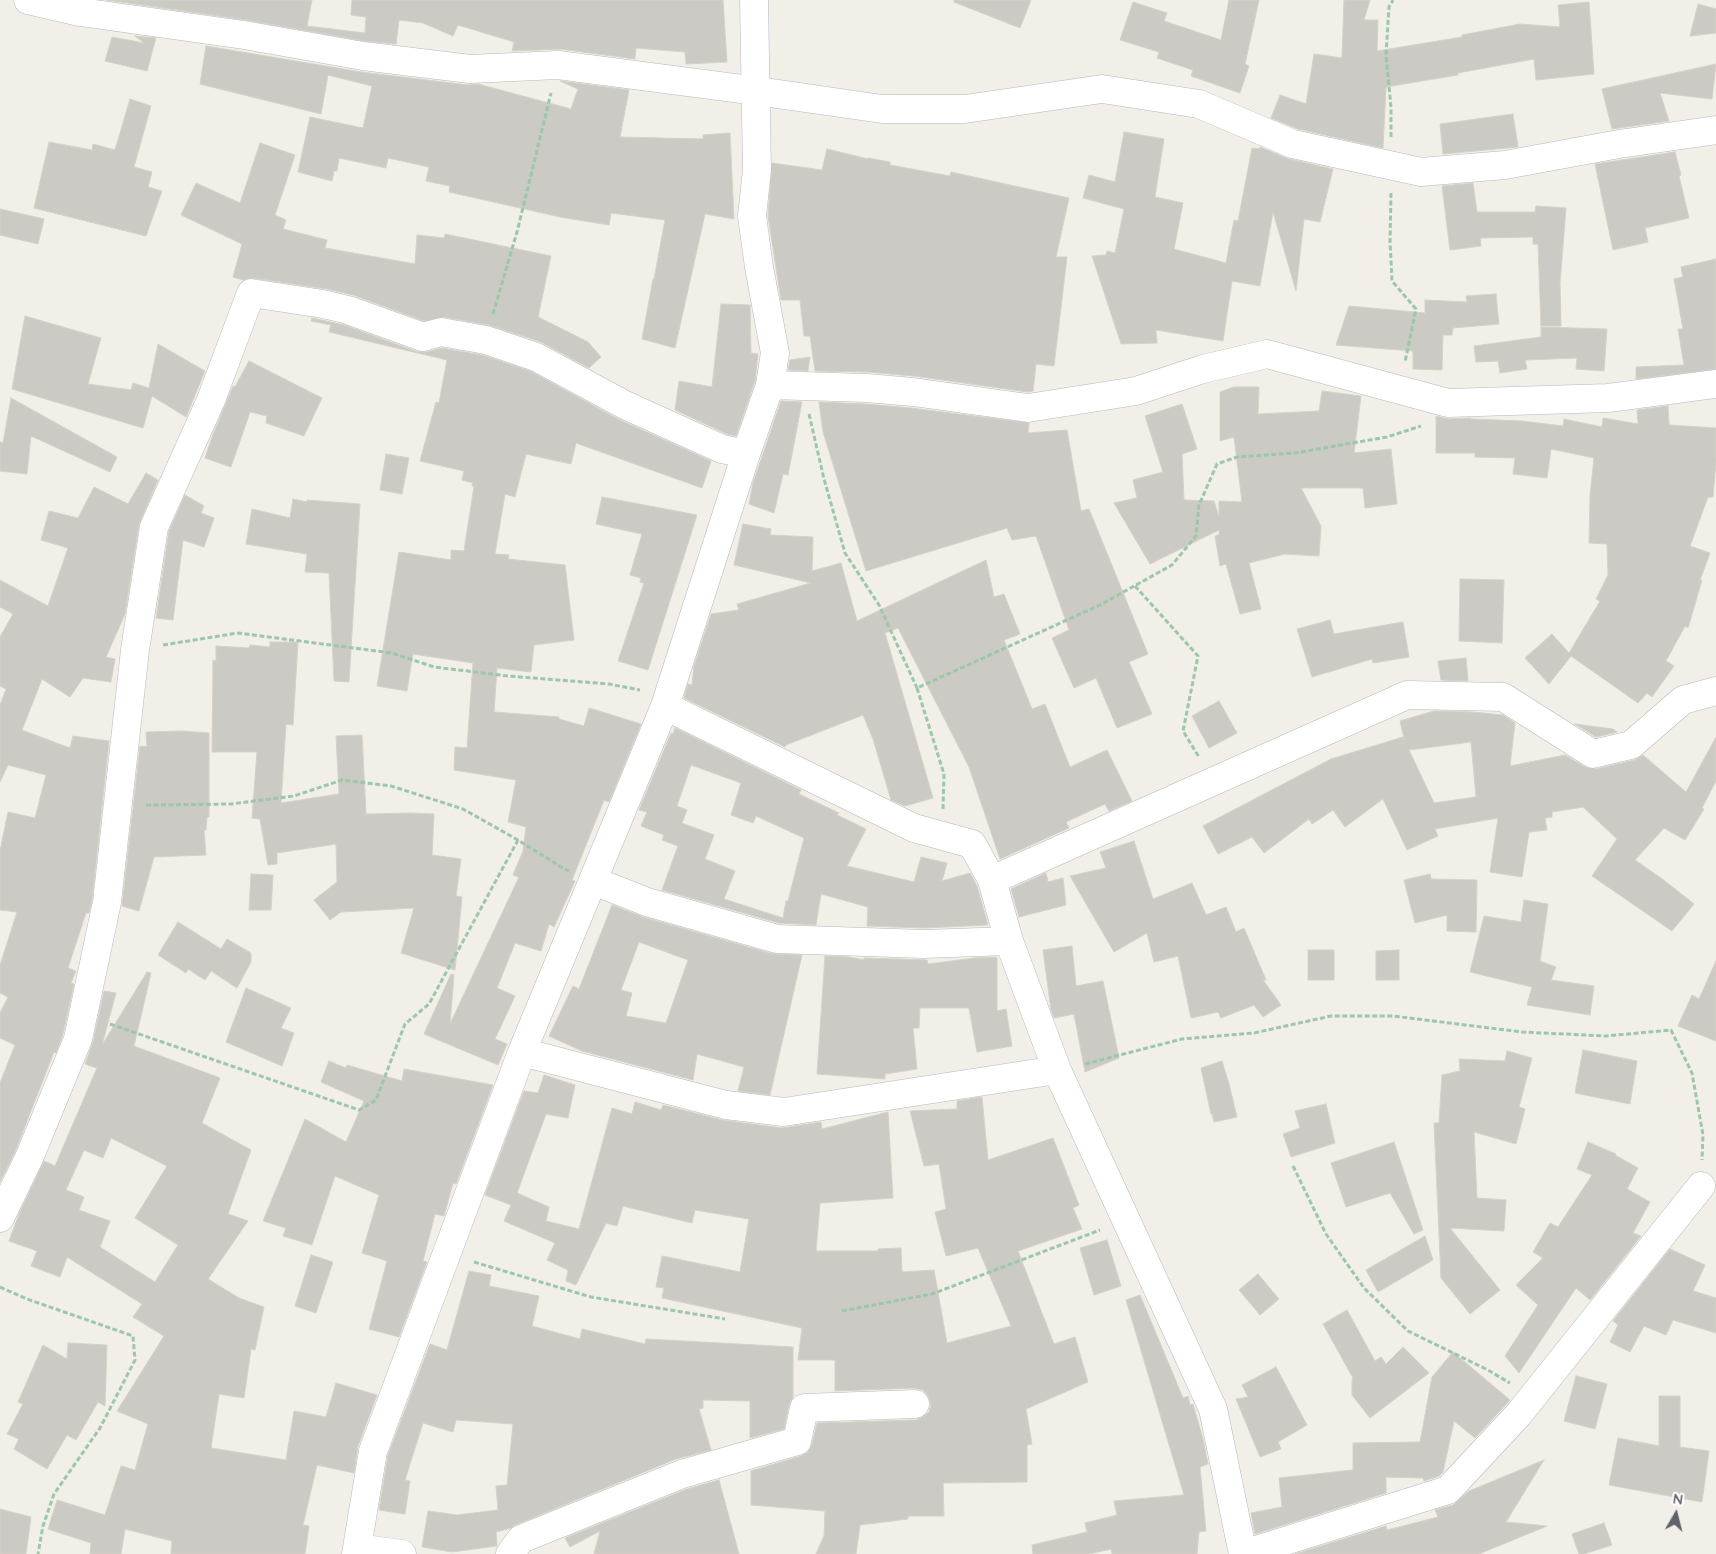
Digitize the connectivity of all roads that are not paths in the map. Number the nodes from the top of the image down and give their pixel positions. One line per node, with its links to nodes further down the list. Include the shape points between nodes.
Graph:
1 (28, 0): 3 (street, via 80,12 363,56 470,69 558,65)
2 (754, 0): 3 (street)
3 (757, 90): 4 (street, via 882,110 965,109 1102,90 1199,104 1293,144 1421,172 1506,165); 6 (street, via 757,170 752,216 776,353)
4 (1716, 130)
5 (1716, 384): 6 (street, via 1608,398 1448,403 1267,354 1203,369 1136,392 1028,408 913,392)
6 (770, 385): 7 (street)
7 (746, 454): 9 (street); 16 (street, via 722,448 625,405 536,357 486,340 441,332 423,337 348,310 251,293 211,400 154,527 135,650 107,902 78,1039 29,1158)
8 (1716, 691): 10 (street, via 1683,700 1631,745 1594,754 1503,697 1407,695)
9 (666, 701): 10 (street, via 914,828 972,844); 11 (street)
10 (992, 880): 12 (street)
11 (594, 881): 12 (street, via 647,902 777,940 924,944); 13 (street)
12 (1008, 941): 14 (street)
13 (522, 1052): 14 (street, via 726,1106 784,1112); 18 (street, via 373,1451)
14 (1057, 1070): 21 (street, via 1213,1409)
15 (1701, 1186): 21 (street, via 1518,1415 1448,1490)
16 (0, 1218)
17 (915, 1404): 20 (street, via 804,1408 798,1441 682,1474 520,1539)
18 (357, 1551): 19 (street)
19 (402, 1554)
20 (510, 1554)
21 (1243, 1554)

